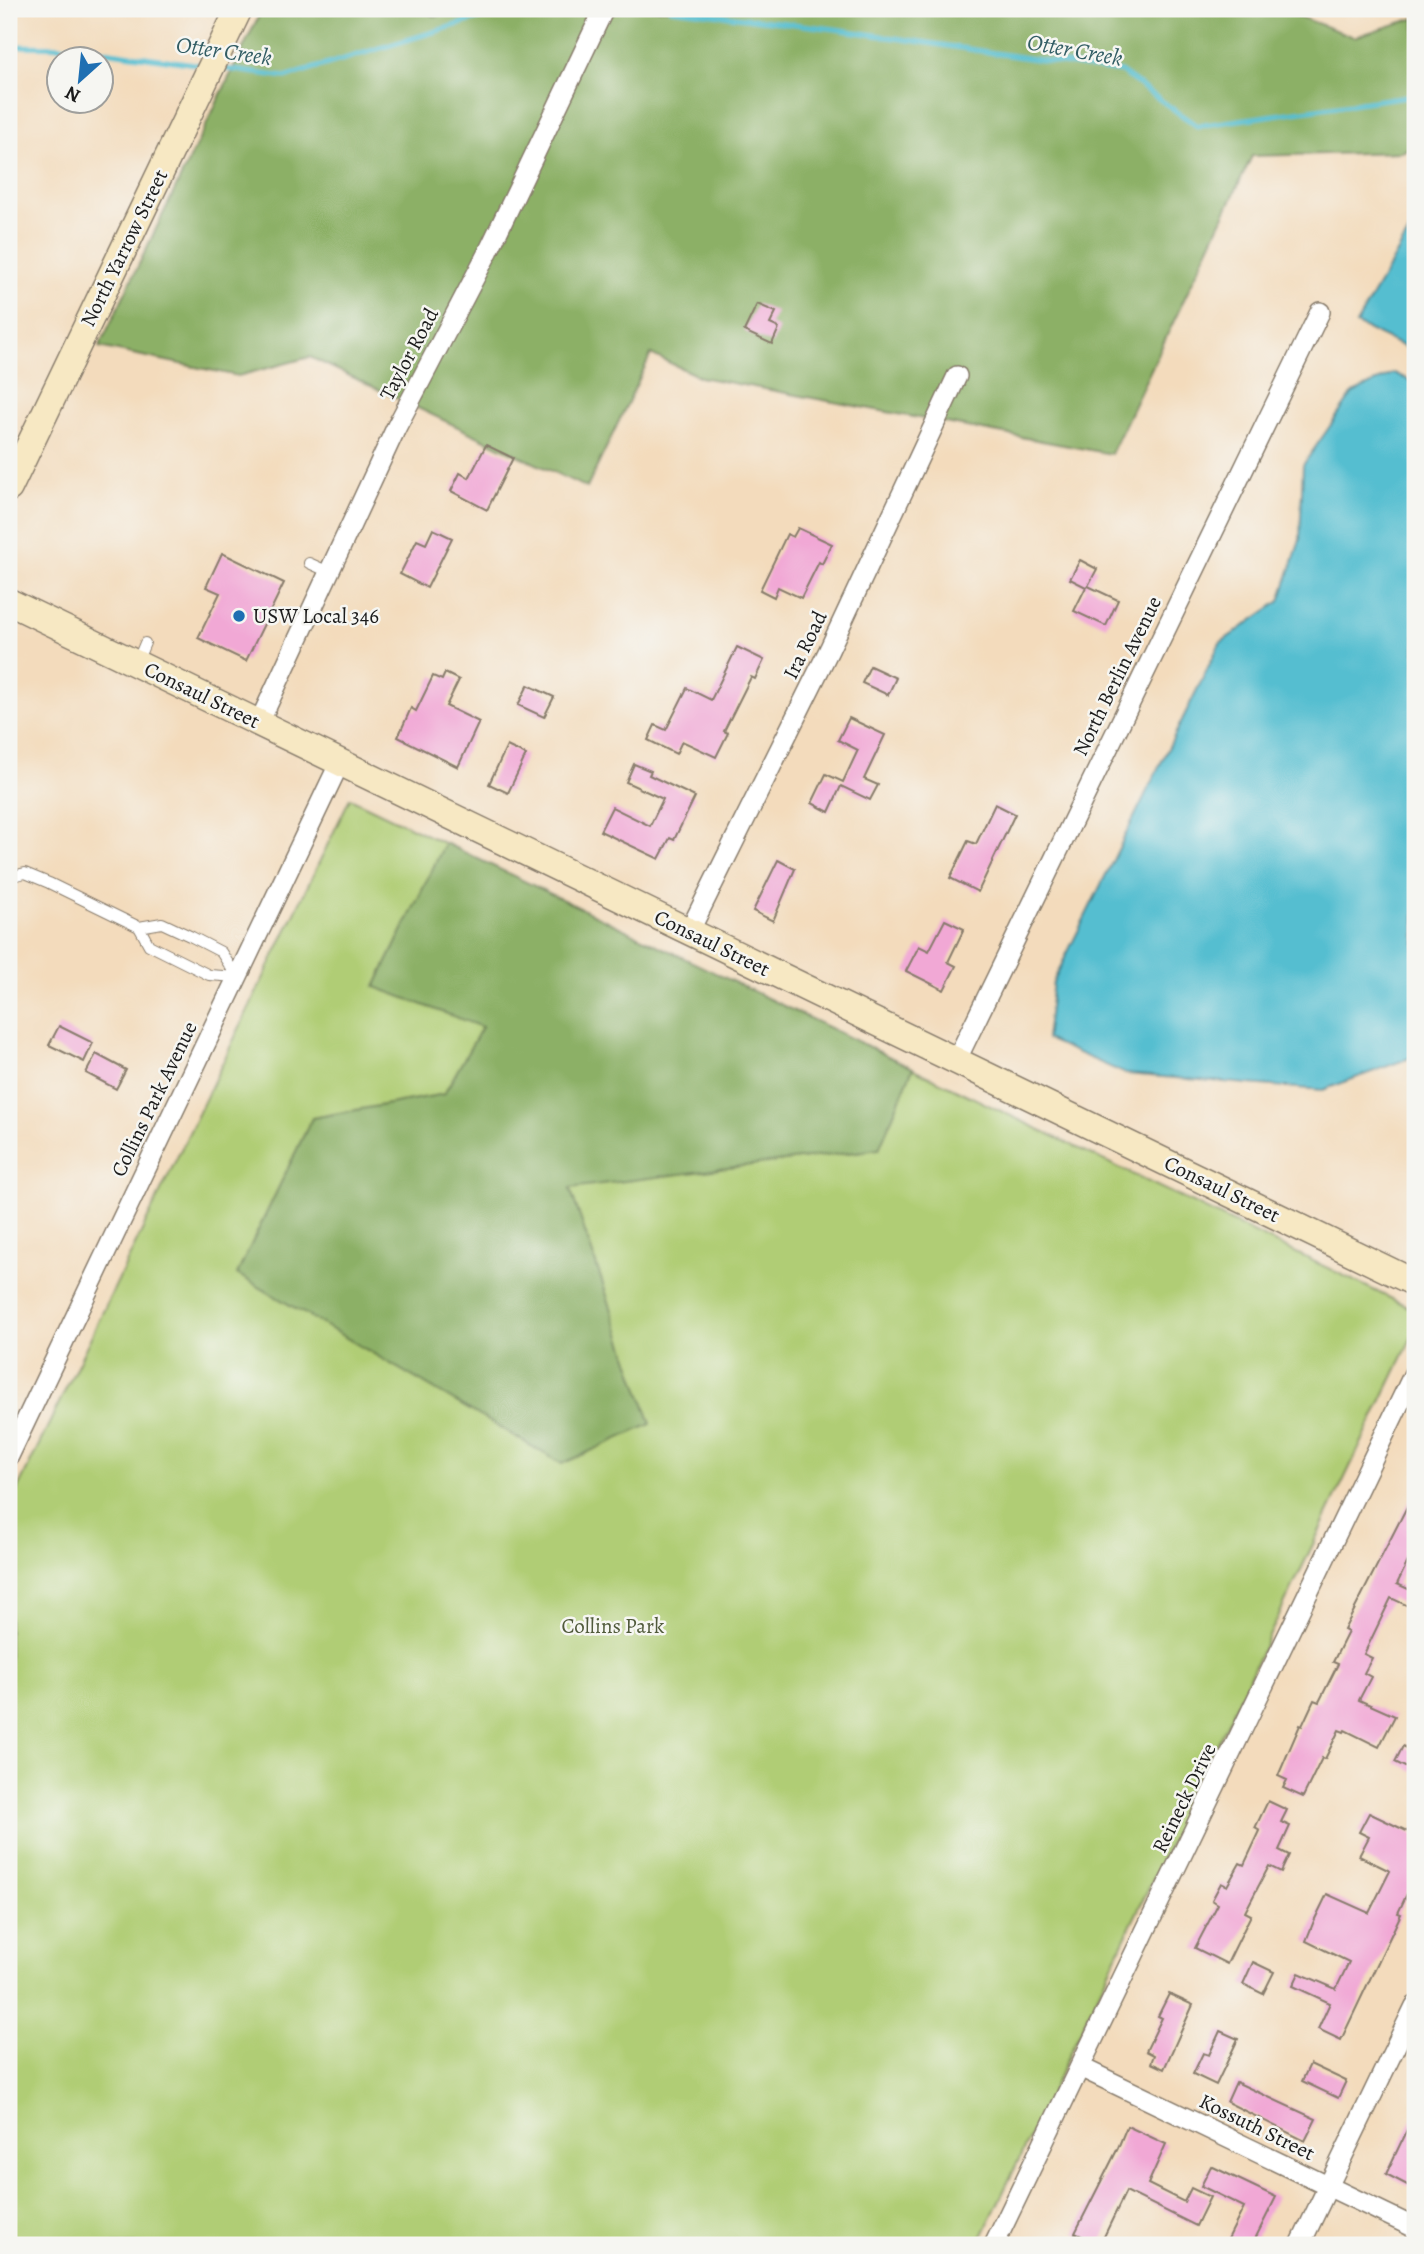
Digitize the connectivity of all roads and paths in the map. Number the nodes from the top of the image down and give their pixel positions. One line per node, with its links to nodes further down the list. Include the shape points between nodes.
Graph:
1 (239, 9): 5 (street, North Yarrow Street)
2 (604, 9): 7 (street, Taylor Road)
3 (1320, 312): 15 (street, North Berlin Avenue)
4 (957, 376): 13 (street, Ira Road)
5 (9, 488)
6 (309, 563): 7 (lane)
7 (329, 572): 9 (street, Taylor Road)
8 (9, 602): 9 (street, Consaul Street, via 141,653)
9 (259, 723): 10 (street, Consaul Street)
10 (340, 762): 13 (street, Consaul Street); 14 (street, Collins Park Avenue)
11 (9, 877): 12 (lane, via 25,873)
12 (139, 927): 14 (lane, via 149,945 209,975); 14 (lane, via 162,923 183,933 220,952)
13 (690, 932): 15 (street, Consaul Street)
14 (237, 977): 18 (street, Collins Park Avenue)
15 (956, 1061): 16 (street, Consaul Street)
16 (1415, 1283)
17 (1415, 1371): 20 (street, Reineck Drive)
18 (9, 1456)
19 (1415, 2006): 21 (street)
20 (1080, 2067): 21 (street, Kossuth Street); 23 (street, Reineck Drive)
21 (1328, 2186): 22 (street, Kossuth Street); 24 (street)
22 (1415, 2228)
23 (994, 2245)
24 (1300, 2245)

